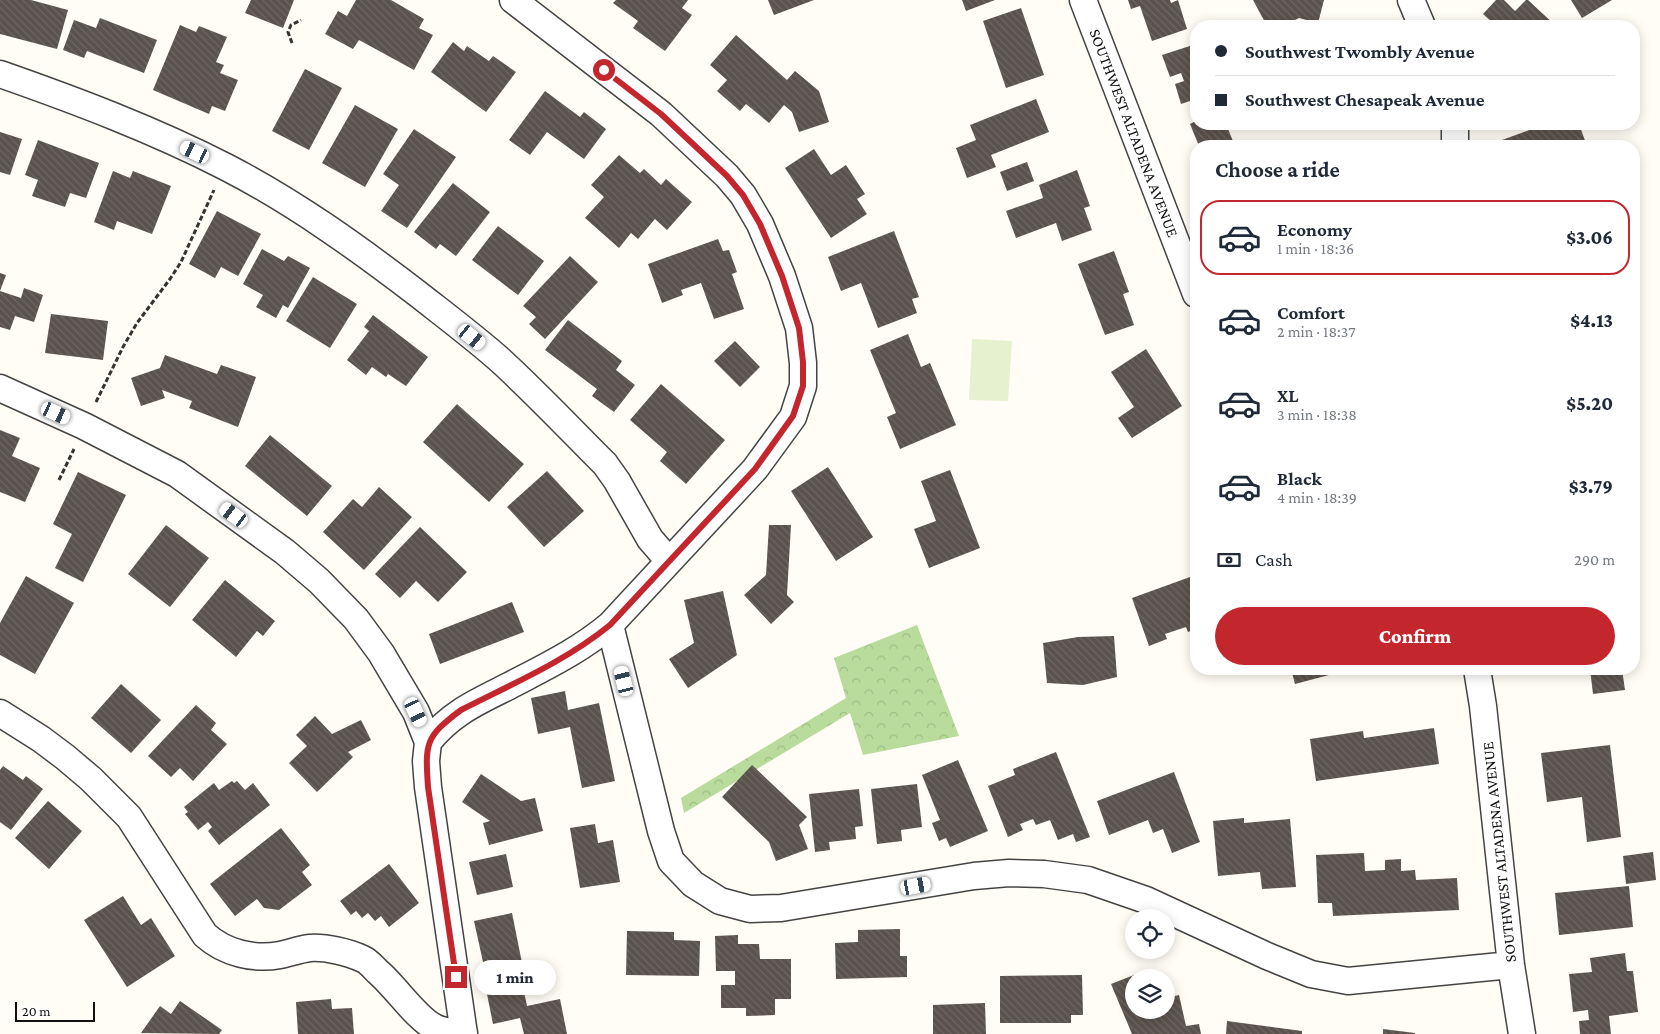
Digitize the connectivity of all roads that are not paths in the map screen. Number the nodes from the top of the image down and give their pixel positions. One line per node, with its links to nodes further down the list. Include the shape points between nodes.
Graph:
1 (513, 0): 8 (street, via 661,114 727,176 760,224 799,328 803,386 793,416 755,469)
2 (1083, 0): 6 (street, SOUTHWEST ALTADENA AVENUE)
3 (1411, 0): 4 (street)
4 (1419, 20)
5 (0, 74): 8 (street, via 71,99 226,167 291,205 389,272 500,360 605,464 650,539)
6 (1190, 278)
7 (0, 388): 12 (street, via 84,426 177,474 285,552 356,619 409,698)
8 (669, 561): 9 (street)
9 (610, 625): 12 (street, via 567,656 461,710); 13 (street, via 671,860 692,884 720,901 750,909 781,908 974,876 1044,874 1088,880 1146,900 1311,974 1348,981)
10 (1478, 675): 13 (street, SOUTHWEST ALTADENA AVENUE)
11 (0, 713): 14 (street, via 66,757 129,817 205,935 216,944 261,957 310,948 339,951 364,959 387,979 425,1022 435,1028)
12 (428, 742): 14 (street, via 428,787)
13 (1511, 965): 15 (street, SOUTHWEST ALTADENA AVENUE)
14 (464, 1034)
15 (1522, 1034)

